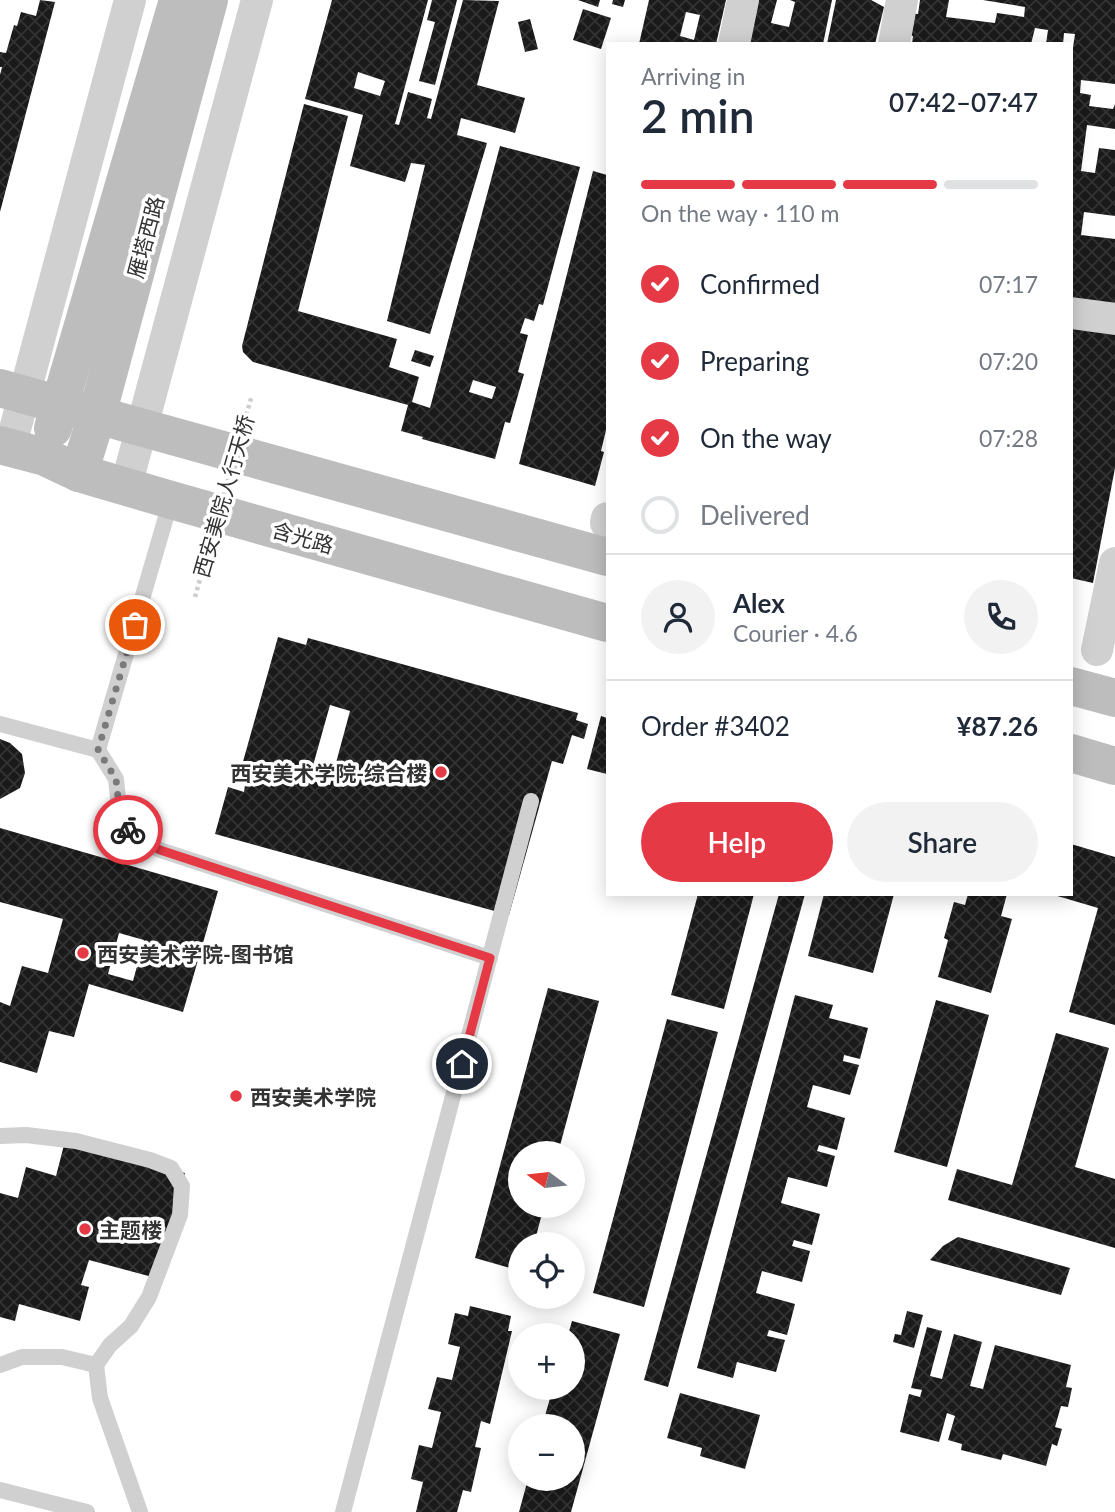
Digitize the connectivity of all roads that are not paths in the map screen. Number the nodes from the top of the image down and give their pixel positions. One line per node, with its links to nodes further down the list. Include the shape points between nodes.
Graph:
1 (130, 0): 8 (street)
2 (150, 0): 8 (street)
3 (178, 0): 13 (main road, 雁塔西路)
4 (209, 0): 14 (main road, 雁塔西路)
5 (257, 0): 15 (street)
6 (743, 0): 9 (street)
7 (902, 0): 10 (street)
8 (121, 33): 13 (street)
9 (734, 42)
10 (894, 42)
11 (1073, 313): 12 (street)
12 (1115, 319)
13 (28, 396): 14 (main road); 16 (main road, 雁塔西路)
14 (97, 415): 15 (main road); 17 (main road, 雁塔西路)
15 (142, 428): 18 (street); 20 (main road)
16 (18, 450): 17 (main road, 含光路)
17 (79, 473): 18 (main road, 含光路)
18 (125, 486): 19 (main road, 含光路)
19 (171, 500): 22 (main road, 含光路); 27 (lane)
20 (606, 533)
21 (1115, 563): 23 (street)
22 (606, 623)
23 (1097, 650)
24 (1073, 687): 25 (main road)
25 (1115, 698)
26 (0, 724): 27 (lane)
27 (98, 750): 31 (lane, via 116,779 120,817 131,835 160,850)
28 (1073, 754): 29 (main road)
29 (1115, 766)
30 (531, 801): 31 (lane)
31 (490, 958): 38 (lane)
32 (0, 1136): 34 (lane, via 76,1141 150,1160 171,1168 182,1186 180,1215 149,1297 131,1326)
33 (0, 1365): 34 (lane, via 22,1357 62,1357)
34 (96, 1365): 37 (lane, via 100,1398)
35 (0, 1490): 36 (lane)
36 (87, 1512)
37 (140, 1512)
38 (343, 1512)

